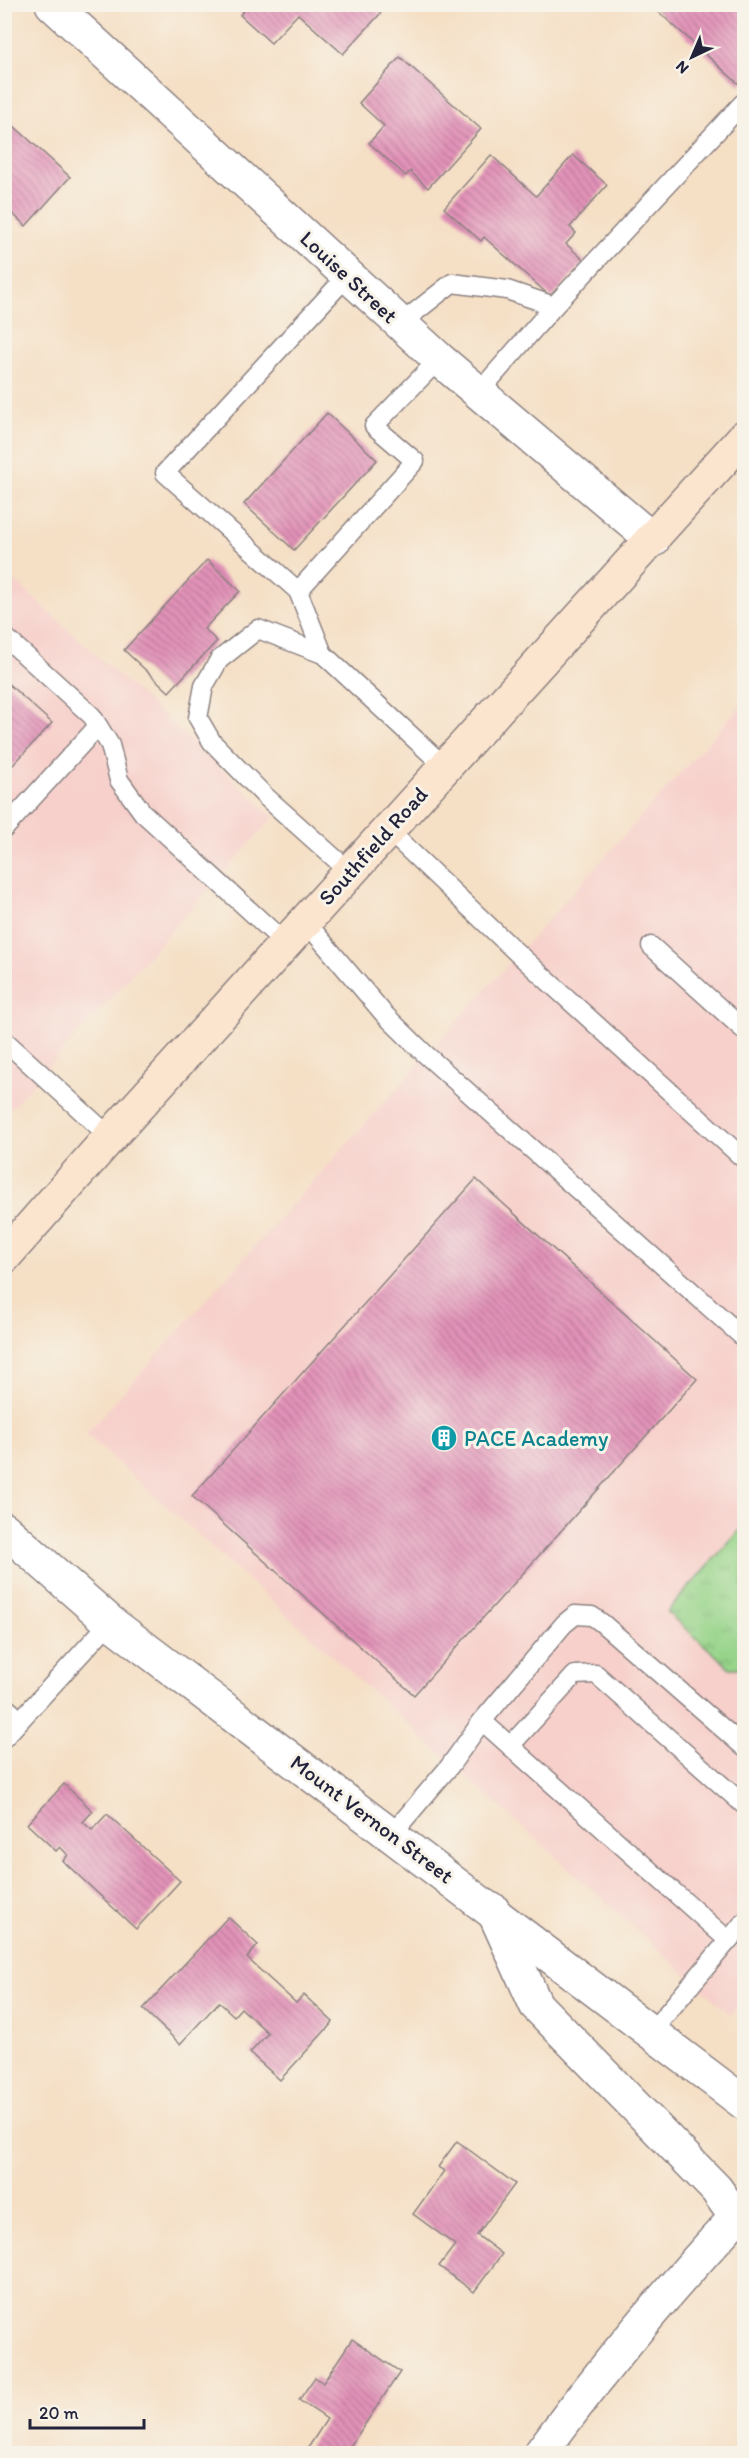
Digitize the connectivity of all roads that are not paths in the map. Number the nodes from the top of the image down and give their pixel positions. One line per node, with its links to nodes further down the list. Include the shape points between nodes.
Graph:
1 (52, 4): 3 (street, Louise Street)
2 (743, 103): 4 (lane)
3 (348, 275): 5 (street, Louise Street); 10 (lane, via 165,473)
4 (554, 306): 5 (lane, via 507,290 452,283); 7 (lane)
5 (400, 324): 6 (street, Louise Street)
6 (439, 359): 7 (street, Louise Street); 10 (lane, via 374,426 415,460)
7 (480, 391): 9 (street, Louise Street)
8 (744, 437): 9 (main road, Southfield Road)
9 (653, 540): 14 (main road, Southfield Road)
10 (298, 591): 12 (lane)
11 (4, 636): 13 (lane, via 84,708)
12 (323, 654): 14 (lane); 17 (lane, via 258,629 219,660 204,686 198,718 212,742 265,796)
13 (98, 726): 15 (lane); 18 (lane, via 110,745 119,780 143,813)
14 (446, 767): 16 (main road, Southfield Road)
15 (4, 829)
16 (388, 830): 17 (main road, Southfield Road); 23 (lane)
17 (350, 872): 18 (main road, Southfield Road)
18 (295, 932): 22 (main road, Southfield Road); 25 (lane)
19 (651, 946): 20 (lane)
20 (744, 1030)
21 (4, 1040): 22 (lane)
22 (110, 1137): 24 (main road, Southfield Road)
23 (744, 1159)
24 (4, 1257)
25 (744, 1338)
26 (4, 1529): 27 (street, Mount Vernon Street)
27 (110, 1622): 29 (lane); 35 (street, Mount Vernon Street)
28 (4, 1706): 29 (lane)
29 (20, 1720): 31 (lane)
30 (482, 1721): 32 (lane); 33 (lane, via 564,1624 575,1615 592,1616); 35 (lane)
31 (4, 1738)
32 (510, 1746): 34 (lane, via 575,1675 596,1674); 38 (lane)
33 (744, 1746)
34 (744, 1805)
35 (392, 1834): 36 (street, Mount Vernon Street)
36 (494, 1910): 39 (street, Mount Vernon Street); 41 (street, via 536,2006)
37 (744, 1922): 38 (lane)
38 (729, 1941): 39 (lane)
39 (651, 2032): 40 (street, Mount Vernon Street)
40 (744, 2103)
41 (740, 2218): 42 (street, via 613,2357)
42 (540, 2454)

